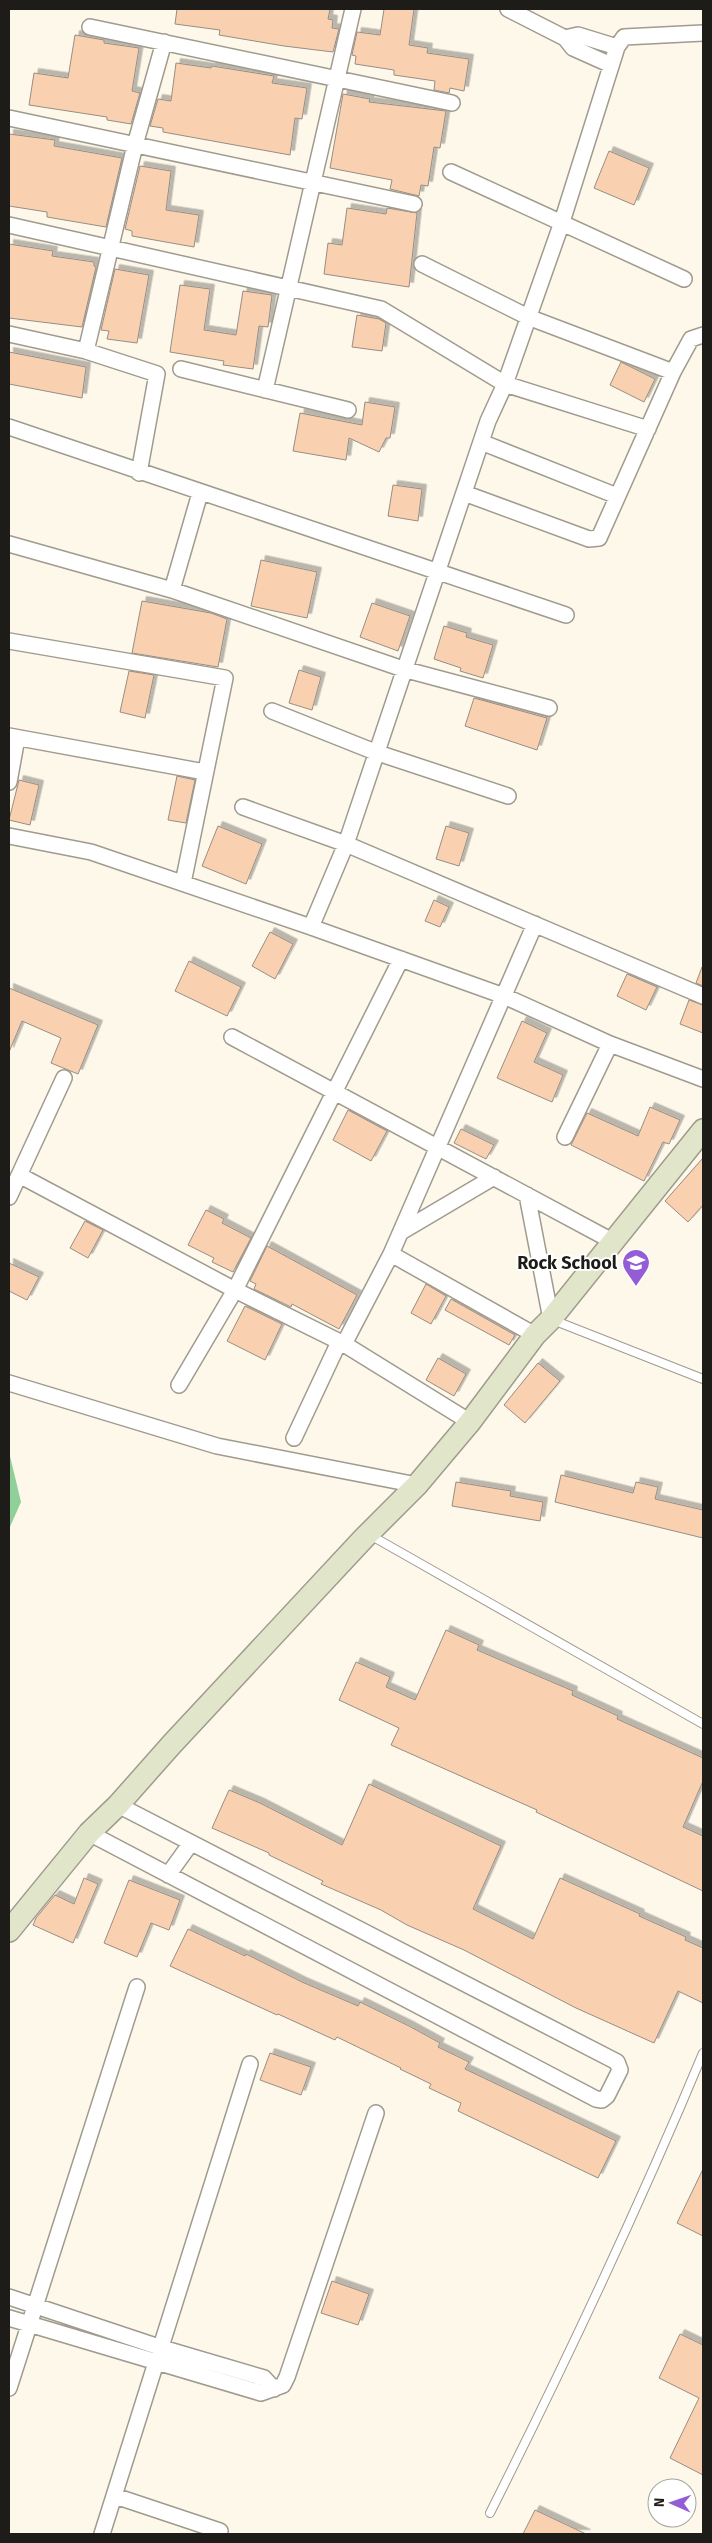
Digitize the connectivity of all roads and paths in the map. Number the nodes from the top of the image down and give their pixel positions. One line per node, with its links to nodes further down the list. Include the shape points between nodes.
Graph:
1 (353, 9): 9 (street)
2 (508, 9): 5 (street)
3 (90, 27): 6 (street)
4 (703, 33): 7 (street, via 624,37)
5 (565, 38): 7 (street, via 578,35); 8 (street, via 573,48)
6 (164, 42): 9 (street); 12 (street)
7 (617, 46): 8 (street)
8 (611, 65): 17 (street)
9 (337, 79): 10 (street); 14 (street)
10 (452, 103)
11 (9, 118): 12 (street)
12 (135, 145): 14 (street); 18 (street)
13 (451, 172): 17 (street)
14 (313, 182): 15 (street); 21 (street)
15 (414, 204)
16 (9, 225): 18 (street)
17 (561, 225): 20 (street); 22 (street)
18 (111, 248): 21 (street); 25 (street)
19 (422, 264): 22 (street)
20 (684, 279)
21 (288, 288): 28 (street, via 381,309); 29 (street)
22 (528, 317): 27 (street); 28 (street)
23 (9, 334): 25 (street)
24 (703, 335): 27 (street, via 691,339)
25 (86, 351): 34 (street, via 157,374)
26 (181, 369): 29 (street)
27 (673, 372): 32 (street)
28 (505, 384): 32 (street); 33 (street)
29 (265, 390): 30 (street)
30 (348, 410)
31 (9, 427): 34 (street)
32 (648, 429): 37 (street)
33 (481, 442): 36 (street); 37 (street)
34 (139, 473): 35 (street)
35 (200, 493): 39 (street); 40 (street)
36 (464, 493): 37 (street, via 595,540 599,538); 39 (street)
37 (617, 496)
38 (9, 544): 40 (street)
39 (436, 572): 41 (street); 43 (street)
40 (172, 590): 43 (street)
41 (566, 615)
42 (9, 641): 48 (street, via 225,678)
43 (403, 669): 44 (street); 47 (street)
44 (549, 708)
45 (272, 711): 47 (street)
46 (13, 737): 48 (street); 49 (street)
47 (375, 752): 50 (street); 53 (street)
48 (204, 772): 54 (street)
49 (9, 782)
50 (508, 796)
51 (243, 807): 53 (street)
52 (9, 836): 54 (street, via 91,852)
53 (346, 844): 55 (street); 56 (street)
54 (184, 883): 56 (street)
55 (535, 924): 58 (street); 59 (street)
56 (311, 927): 57 (street)
57 (401, 959): 58 (street); 64 (street)
58 (504, 996): 61 (street); 67 (street)
59 (703, 996)
60 (232, 1037): 64 (street)
61 (610, 1044): 63 (street); 66 (street)
62 (64, 1078): 68 (street)
63 (703, 1079)
64 (335, 1090): 67 (street); 75 (street)
65 (703, 1130): 73 (street)
66 (565, 1137)
67 (438, 1147): 69 (street); 72 (street)
68 (19, 1175): 71 (street); 75 (street)
69 (494, 1177): 70 (street); 72 (street)
70 (527, 1195): 73 (street); 76 (street)
71 (9, 1197)
72 (401, 1232): 74 (street)
73 (614, 1242): 76 (street)
74 (391, 1254): 77 (street); 78 (street)
75 (235, 1290): 78 (street); 81 (street)
76 (551, 1319): 77 (street); 79 (lane)
77 (534, 1335): 82 (street)
78 (342, 1343): 82 (street); 83 (street)
79 (703, 1379)
80 (9, 1383): 84 (street, via 217,1446)
81 (179, 1385)
82 (470, 1422): 84 (street)
83 (294, 1438)
84 (417, 1486): 85 (street)
85 (369, 1534): 86 (lane); 87 (street)
86 (703, 1724)
87 (118, 1805): 88 (street); 89 (street)
88 (89, 1833): 90 (street); 91 (street)
89 (191, 1843): 90 (street); 90 (street, via 617,2062 620,2070 607,2096 602,2100 596,2099)
90 (168, 1875)
91 (9, 1931)
92 (137, 1987): 97 (street)
93 (703, 2053): 103 (lane, via 557,2380)
94 (250, 2064): 100 (street)
95 (376, 2113): 100 (street, via 282,2385 274,2389 264,2378)
96 (9, 2297): 97 (street)
97 (35, 2306): 99 (street); 100 (street)
98 (9, 2318): 99 (street)
99 (29, 2324): 100 (street); 101 (street)
100 (160, 2355): 102 (street)
101 (9, 2388)
102 (114, 2496): 104 (street); 105 (street)
103 (490, 2513)
104 (220, 2531)
105 (102, 2534)

